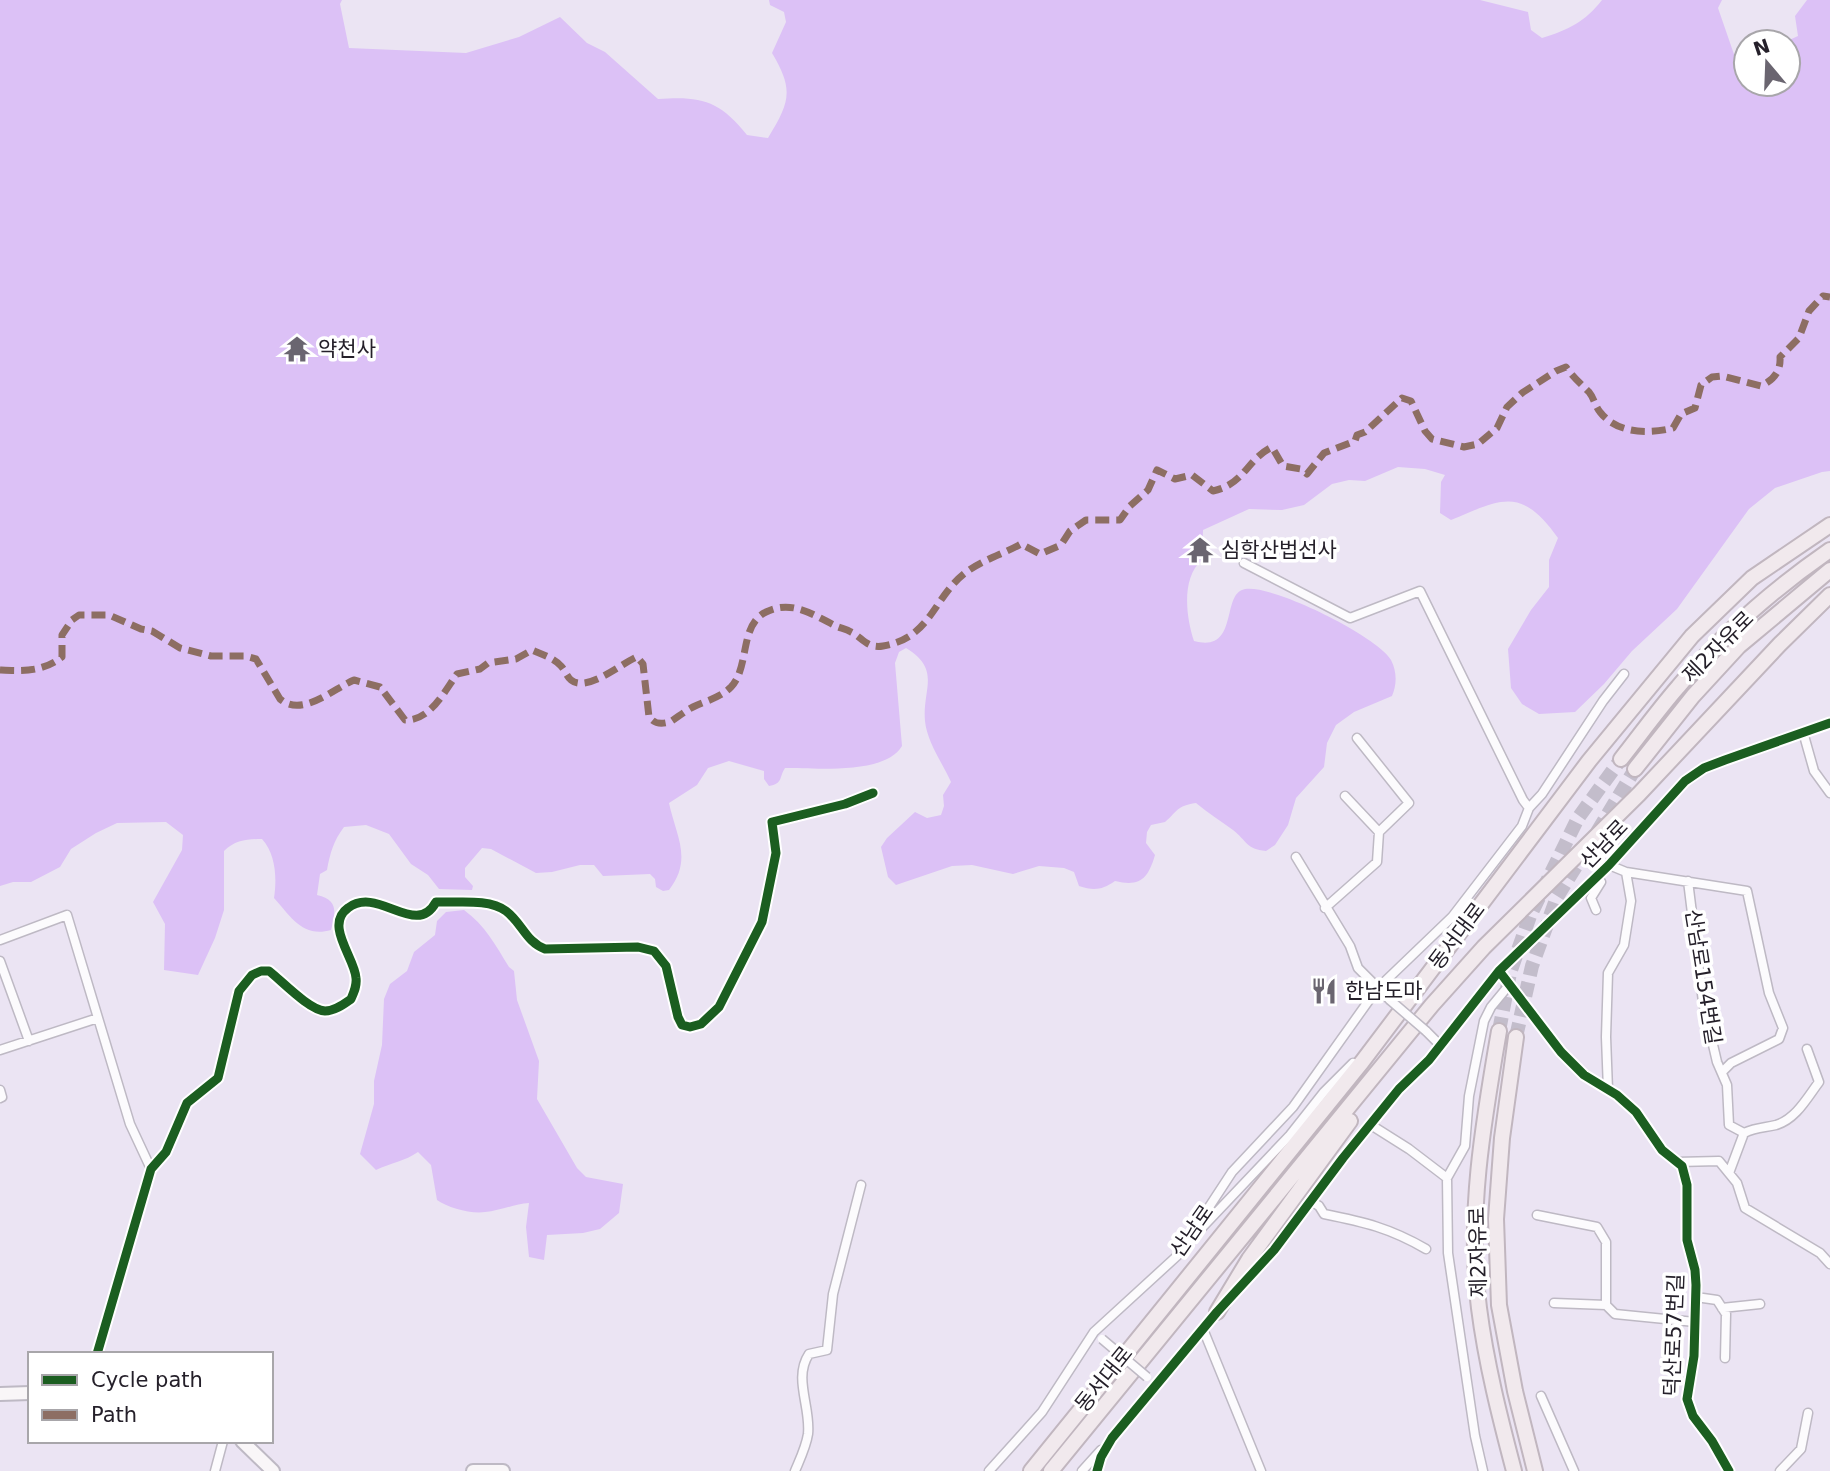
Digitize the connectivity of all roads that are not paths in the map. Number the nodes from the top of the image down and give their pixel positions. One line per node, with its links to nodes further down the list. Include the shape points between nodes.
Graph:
1 (1830, 525): 30 (highway, 동서대로, via 1752,579 1692,636 1589,761)
2 (1830, 550): 10 (highway, 제2자유로, via 1726,634)
3 (1244, 563): 15 (street, via 1350,618 1420,591)
4 (1830, 570): 11 (highway, 제2자유로, via 1739,646)
5 (1830, 595): 32 (highway, 동서대로, via 1484,947)
6 (1624, 674): 15 (street, 산남로)
7 (1830, 723): 8 (street, 산남로)
8 (1803, 732): 13 (street, via 1814,771); 18 (street, 산남로, via 1704,768 1685,781)
9 (1357, 738): 16 (street, via 1409,803)
10 (1621, 759)
11 (1635, 769)
12 (873, 793): 45 (street, via 772,822 776,853 762,922 719,1007 701,1024 690,1027 682,1026 666,966 654,951 638,947 545,949 533,945 505,910 492,905 436,902 424,915 370,902 347,908 340,923 357,979 351,999 326,1011 313,1007 269,971 252,975 239,991 218,1078 187,1103 166,1152)
13 (1830, 793)
14 (1345, 796): 16 (street)
15 (1529, 808): 28 (street, 산남로, via 1522,826 1452,917)
16 (1379, 832): 22 (street, via 1377,862)
17 (1296, 857): 22 (street)
18 (1609, 865): 19 (street, 산남로154번길); 20 (street, 산남로)
19 (1626, 872): 21 (street, 산남로154번길); 40 (street, via 1631,901 1624,945 1608,973)
20 (1597, 876): 23 (street, via 1601,882 1591,898); 26 (street, 산남로)
21 (1688, 881): 38 (street, 산남로154번길, via 1703,1002); 38 (street, 산남로154번길, via 1748,891 1769,993 1783,1028 1779,1039)
22 (1325, 908): 28 (street, via 1350,946 1358,968)
23 (1596, 910)
24 (0, 940): 29 (street, via 67,915)
25 (0, 961): 34 (street)
26 (1499, 971): 27 (street, 덕산로57번길); 35 (street, 산남로)
27 (1510, 984): 40 (street, 덕산로57번길, via 1561,1052); 47 (street, via 1484,1020 1469,1096 1465,1146)
28 (1377, 989): 35 (street, bridge); 52 (street, 산남로, via 1293,1107 1232,1172)
29 (98, 1018): 34 (street); 45 (street, via 130,1124)
30 (1385, 1031): 52 (street); 79 (highway, 동서대로)
31 (1499, 1031): 85 (highway, 제2자유로, via 1481,1136 1475,1218 1479,1308)
32 (1408, 1034): 59 (highway, via 1390,1071 1292,1199); 80 (highway, 동서대로)
33 (1516, 1037): 86 (highway, 제2자유로, via 1496,1219 1499,1305)
34 (29, 1041): 37 (street)
35 (1440, 1045): 42 (street, 산남로)
36 (1807, 1049): 43 (street, via 1819,1082 1794,1115 1777,1125)
37 (0, 1050)
38 (1722, 1072): 43 (street, 산남로154번길, via 1729,1125)
39 (0, 1090): 41 (street)
40 (1608, 1090): 44 (street, 덕산로57번길, via 1636,1112 1662,1150)
41 (0, 1098)
42 (1371, 1125): 47 (street); 49 (street, 산남로)
43 (1744, 1133): 46 (street)
44 (1677, 1162): 46 (street, via 1719,1161); 54 (street, 덕산로57번길, via 1687,1185 1687,1240)
45 (151, 1168): 63 (street)
46 (1729, 1173): 53 (street, via 1745,1208 1820,1253)
47 (1447, 1178): 84 (street, via 1448,1252)
48 (861, 1185): 77 (street, via 833,1294 827,1350 809,1354 803,1364 808,1433)
49 (1311, 1201): 51 (street, via 1324,1214 1374,1224); 59 (street, 산남로)
50 (1537, 1215): 57 (street, via 1597,1227 1606,1242)
51 (1426, 1249)
52 (1177, 1256): 62 (street, 산남로)
53 (1830, 1264)
54 (1696, 1297): 58 (street, 덕산로57번길, via 1717,1300); 60 (street, 덕산로57번길)
55 (1554, 1303): 57 (street, 덕산로57번길)
56 (1760, 1304): 58 (street)
57 (1606, 1306): 60 (street, 덕산로57번길, via 1615,1314)
58 (1722, 1308): 64 (street, via 1726,1314)
59 (1217, 1312): 61 (street, 산남로)
60 (1695, 1322): 88 (street, 덕산로57번길, via 1687,1399)
61 (1203, 1329): 65 (street, 산남로); 83 (street)
62 (1094, 1332): 65 (street, bridge); 78 (street, 산남로, via 1042,1412)
63 (98, 1352)
64 (1725, 1358)
65 (1156, 1386): 70 (street, 산남로)
66 (28, 1393): 67 (street)
67 (0, 1394)
68 (1541, 1396): 87 (street)
69 (1808, 1413): 89 (street, via 1801,1449)
70 (1112, 1438): 81 (street); 82 (street)
71 (222, 1443): 73 (street)
72 (244, 1443): 74 (street)
73 (215, 1471)
74 (273, 1471)
75 (473, 1471): 76 (street)
76 (503, 1471)
77 (795, 1471)
78 (989, 1471)
79 (1031, 1471)
80 (1051, 1471)
81 (1082, 1471)
82 (1097, 1471)
83 (1261, 1471)
84 (1483, 1471)
85 (1514, 1471)
86 (1535, 1471)
87 (1574, 1471)
88 (1729, 1471)
89 (1780, 1471)

